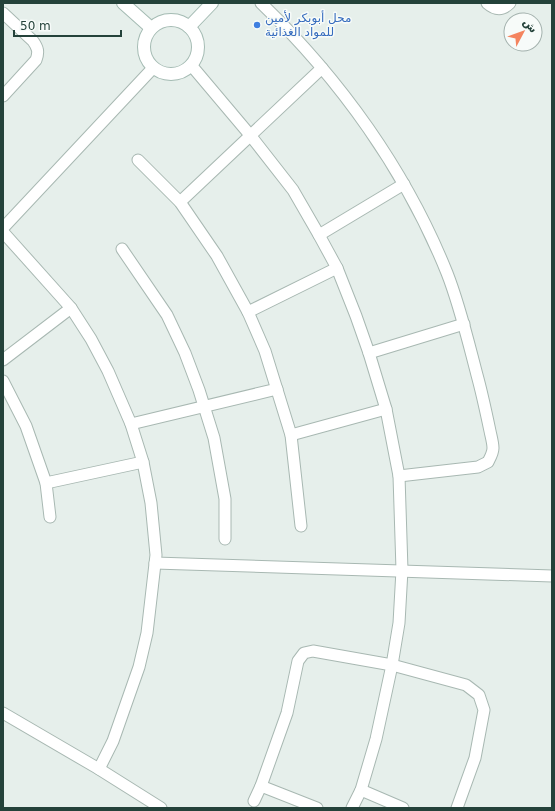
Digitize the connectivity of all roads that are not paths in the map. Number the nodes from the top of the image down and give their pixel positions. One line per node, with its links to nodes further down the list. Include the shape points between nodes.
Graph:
1 (123, 3): 8 (main road)
2 (212, 3): 7 (main road)
3 (261, 3): 11 (street, via 284,24)
4 (487, 3): 5 (street, via 501,9)
5 (510, 3)
6 (3, 13): 12 (street, via 32,41 39,52 36,60)
7 (189, 27): 8 (main road, via 182,22 166,20); 9 (main road, via 198,46 196,58)
8 (151, 28): 10 (main road, via 144,44 146,56)
9 (191, 65): 10 (main road, via 186,70 172,74 165,74); 13 (street)
10 (153, 68): 17 (street)
11 (322, 68): 13 (street); 15 (street, via 382,147)
12 (3, 96)
13 (250, 135): 16 (street); 19 (street, via 293,190)
14 (138, 160): 16 (street)
15 (404, 184): 19 (street); 24 (street, via 432,236)
16 (180, 202): 23 (street, via 217,256)
17 (3, 228)
18 (3, 232): 22 (street)
19 (320, 236): 21 (street)
20 (122, 249): 29 (street, via 167,315 185,353)
21 (337, 268): 23 (street); 25 (street)
22 (70, 308): 26 (street); 31 (street, via 108,371)
23 (248, 312): 28 (street, via 266,351)
24 (464, 324): 25 (street); 34 (street, via 493,450 488,462 478,467)
25 (369, 353): 30 (street)
26 (3, 360)
27 (3, 382): 35 (street, via 26,426)
28 (277, 389): 29 (street); 32 (street)
29 (205, 407): 31 (street); 38 (street, via 214,438 225,499)
30 (386, 409): 32 (street); 34 (street)
31 (131, 424): 33 (street)
32 (291, 435): 37 (street)
33 (143, 462): 35 (street); 39 (street, via 151,503)
34 (399, 476): 40 (street)
35 (46, 483): 36 (street)
36 (50, 518)
37 (302, 526)
38 (225, 539)
39 (155, 563): 40 (street); 44 (street, via 147,633 139,668 113,741)
40 (402, 570): 41 (street); 42 (street, via 399,623)
41 (552, 576)
42 (392, 666): 45 (street, via 313,651 304,653 298,661 287,713); 46 (street, via 376,739); 52 (street, via 466,685 478,695 484,710 475,758)
43 (3, 713): 44 (street)
44 (99, 769): 48 (street)
45 (261, 786): 47 (street); 49 (street)
46 (361, 790): 50 (street); 51 (street)
47 (254, 801)
48 (162, 808)
49 (317, 808)
50 (352, 808)
51 (403, 808)
52 (457, 808)

